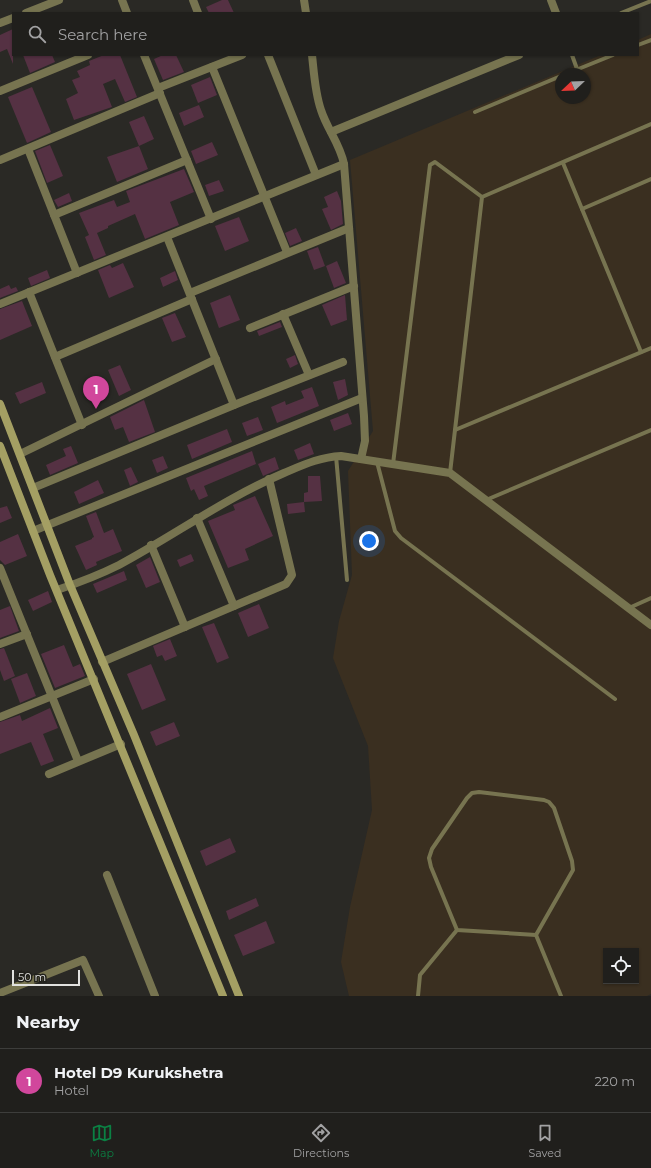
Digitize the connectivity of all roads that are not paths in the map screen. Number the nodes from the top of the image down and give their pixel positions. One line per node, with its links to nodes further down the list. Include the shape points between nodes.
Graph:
1 (59, 0): 7 (street)
2 (122, 0): 8 (street)
3 (193, 0): 9 (street)
4 (304, 0): 10 (street)
5 (551, 0): 11 (street)
6 (651, 1): 12 (lane)
7 (29, 12)
8 (127, 12)
9 (198, 12)
10 (306, 12)
11 (556, 12)
12 (624, 12)
13 (12, 18): 14 (street)
14 (0, 23)
15 (651, 40): 16 (lane)
16 (639, 45)
17 (86, 56): 30 (street)
18 (144, 56): 31 (street)
19 (216, 56): 26 (street)
20 (239, 56): 26 (street)
21 (268, 56): 40 (street)
22 (312, 56): 34 (street, via 320,108)
23 (517, 56): 34 (street)
24 (572, 56): 27 (lane)
25 (610, 56): 28 (lane)
26 (215, 65): 31 (street); 42 (street)
27 (577, 68)
28 (580, 68)
29 (555, 79): 32 (lane)
30 (0, 91)
31 (159, 91): 35 (street); 37 (street)
32 (475, 112)
33 (651, 124): 38 (lane)
34 (331, 132): 39 (street, via 341,150)
35 (28, 148): 36 (street); 45 (street)
36 (0, 160)
37 (187, 160): 45 (street); 46 (street)
38 (563, 163): 43 (lane); 44 (lane)
39 (344, 164): 40 (street); 47 (street)
40 (316, 175): 42 (street)
41 (651, 179): 44 (lane)
42 (264, 197): 46 (street); 49 (street)
43 (482, 197): 67 (lane); 74 (lane, via 435,162 430,165)
44 (582, 209): 58 (lane)
45 (54, 215): 50 (street)
46 (211, 219): 48 (street)
47 (349, 228): 49 (street); 51 (street)
48 (167, 237): 50 (street); 53 (street)
49 (287, 252): 53 (street)
50 (77, 273): 52 (street)
51 (354, 286): 55 (street); 63 (street)
52 (29, 292): 54 (street); 59 (street)
53 (191, 296): 59 (street); 60 (street)
54 (0, 304)
55 (283, 314): 56 (street); 62 (street)
56 (250, 328)
57 (651, 348): 58 (lane)
58 (642, 352): 67 (lane)
59 (55, 357): 66 (street)
60 (216, 359): 65 (street); 66 (street)
61 (343, 362): 62 (street)
62 (309, 375): 65 (street)
63 (362, 398): 72 (street, via 365,440); 80 (street)
64 (0, 404): 70 (main road)
65 (234, 405): 77 (street)
66 (82, 425): 70 (street)
67 (455, 430): 75 (lane)
68 (651, 430): 78 (lane)
69 (0, 446): 81 (main road)
70 (20, 454): 77 (main road)
71 (336, 456): 72 (street); 76 (street, via 313,461); 84 (lane)
72 (361, 459): 73 (street)
73 (376, 461): 74 (street); 97 (lane, via 394,531 401,538)
74 (393, 464): 75 (street)
75 (450, 473): 78 (street)
76 (269, 479): 79 (street); 88 (street, via 292,575 286,584)
77 (33, 488): 80 (main road)
78 (486, 500): 89 (street)
79 (197, 518): 82 (street); 88 (street)
80 (47, 525): 81 (street); 85 (main road)
81 (33, 531): 86 (main road)
82 (151, 545): 85 (street, via 119,565); 91 (street)
83 (0, 570): 92 (street)
84 (347, 580)
85 (70, 585): 86 (street); 94 (main road)
86 (57, 590): 95 (main road)
87 (651, 598): 89 (lane)
88 (234, 606): 91 (street)
89 (629, 608): 90 (street)
90 (651, 625)
91 (185, 627): 94 (street)
92 (27, 634): 93 (street); 96 (street)
93 (0, 644)
94 (102, 662): 109 (main road)
95 (94, 679): 96 (street); 99 (main road)
96 (52, 696): 98 (street); 100 (street)
97 (615, 699)
98 (0, 717)
99 (121, 744): 100 (street); 108 (main road)
100 (78, 761): 101 (street)
101 (49, 774)
102 (107, 875): 107 (street)
103 (456, 930): 104 (lane); 104 (lane, via 429,858 432,849 467,798 472,793 479,792 544,800 554,808 573,870); 110 (lane, via 420,975)
104 (536, 935): 111 (lane)
105 (0, 993): 106 (street, via 83,960)
106 (99, 996)
107 (155, 996)
108 (223, 996)
109 (240, 996)
110 (418, 996)
111 (561, 996)

